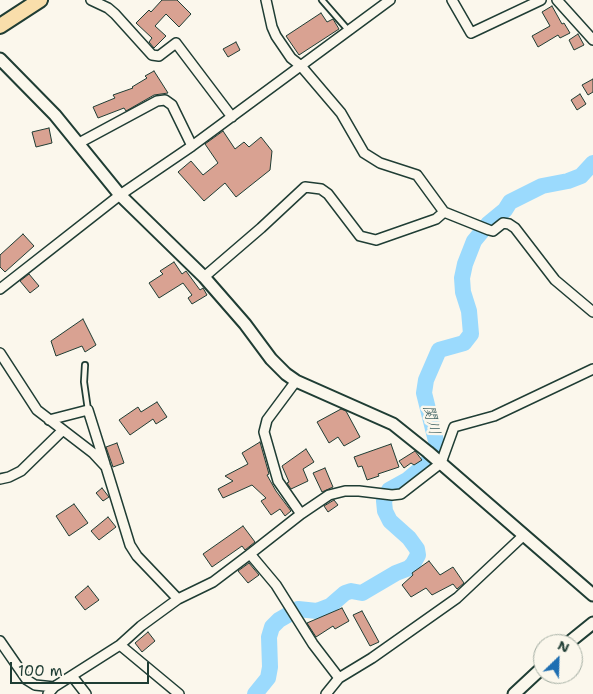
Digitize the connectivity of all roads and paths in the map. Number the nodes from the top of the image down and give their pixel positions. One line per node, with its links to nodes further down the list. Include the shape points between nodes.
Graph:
1 (40, 0): 9 (main road)
2 (91, 0): 14 (street, via 115,14 152,55 159,56 176,43)
3 (266, 0): 13 (street, via 276,36 291,58)
4 (322, 0): 10 (lane)
5 (390, 0): 10 (street)
6 (452, 0): 7 (street, via 471,33)
7 (541, 0)
8 (557, 0): 11 (street)
9 (0, 26)
10 (349, 31): 13 (street)
11 (593, 40)
12 (0, 59): 15 (street)
13 (301, 66): 14 (street); 18 (street, via 341,113 364,153 380,163 417,175)
14 (232, 117): 16 (street)
15 (79, 143): 16 (street, via 157,101 165,100 172,105); 17 (street)
16 (192, 146): 17 (street)
17 (120, 195): 19 (street); 20 (street)
18 (444, 212): 19 (street, via 436,219 376,240 360,236 328,194 321,189 305,187); 21 (street, via 489,230 503,223 509,224 555,280)
19 (204, 277): 25 (street, via 271,359)
20 (0, 289)
21 (591, 307)
22 (0, 353): 27 (street, via 30,402)
23 (85, 365): 26 (lane)
24 (593, 369): 29 (street, via 494,416 454,427)
25 (296, 381): 29 (street, via 393,424); 32 (street, via 267,420 264,432 278,481)
26 (88, 410): 27 (street); 30 (street)
27 (49, 420): 28 (street)
28 (63, 430): 30 (street); 31 (street, via 22,471)
29 (435, 458): 32 (street, via 402,494 345,491 329,496); 33 (street)
30 (106, 467): 36 (street, via 130,545)
31 (0, 479)
32 (301, 514): 34 (street)
33 (524, 535): 35 (street); 43 (street, via 456,598)
34 (250, 554): 36 (street, via 213,582); 43 (street, via 276,584 313,644)
35 (593, 595)
36 (178, 599): 40 (street)
37 (593, 623): 38 (street)
38 (579, 634)
39 (0, 641): 44 (street, via 27,680)
40 (120, 645): 41 (street); 45 (street)
41 (72, 676): 44 (street); 46 (street)
42 (533, 676): 48 (street)
43 (339, 678): 47 (street)
44 (51, 690)
45 (177, 693)
46 (86, 694)
47 (326, 694)
48 (514, 694)

